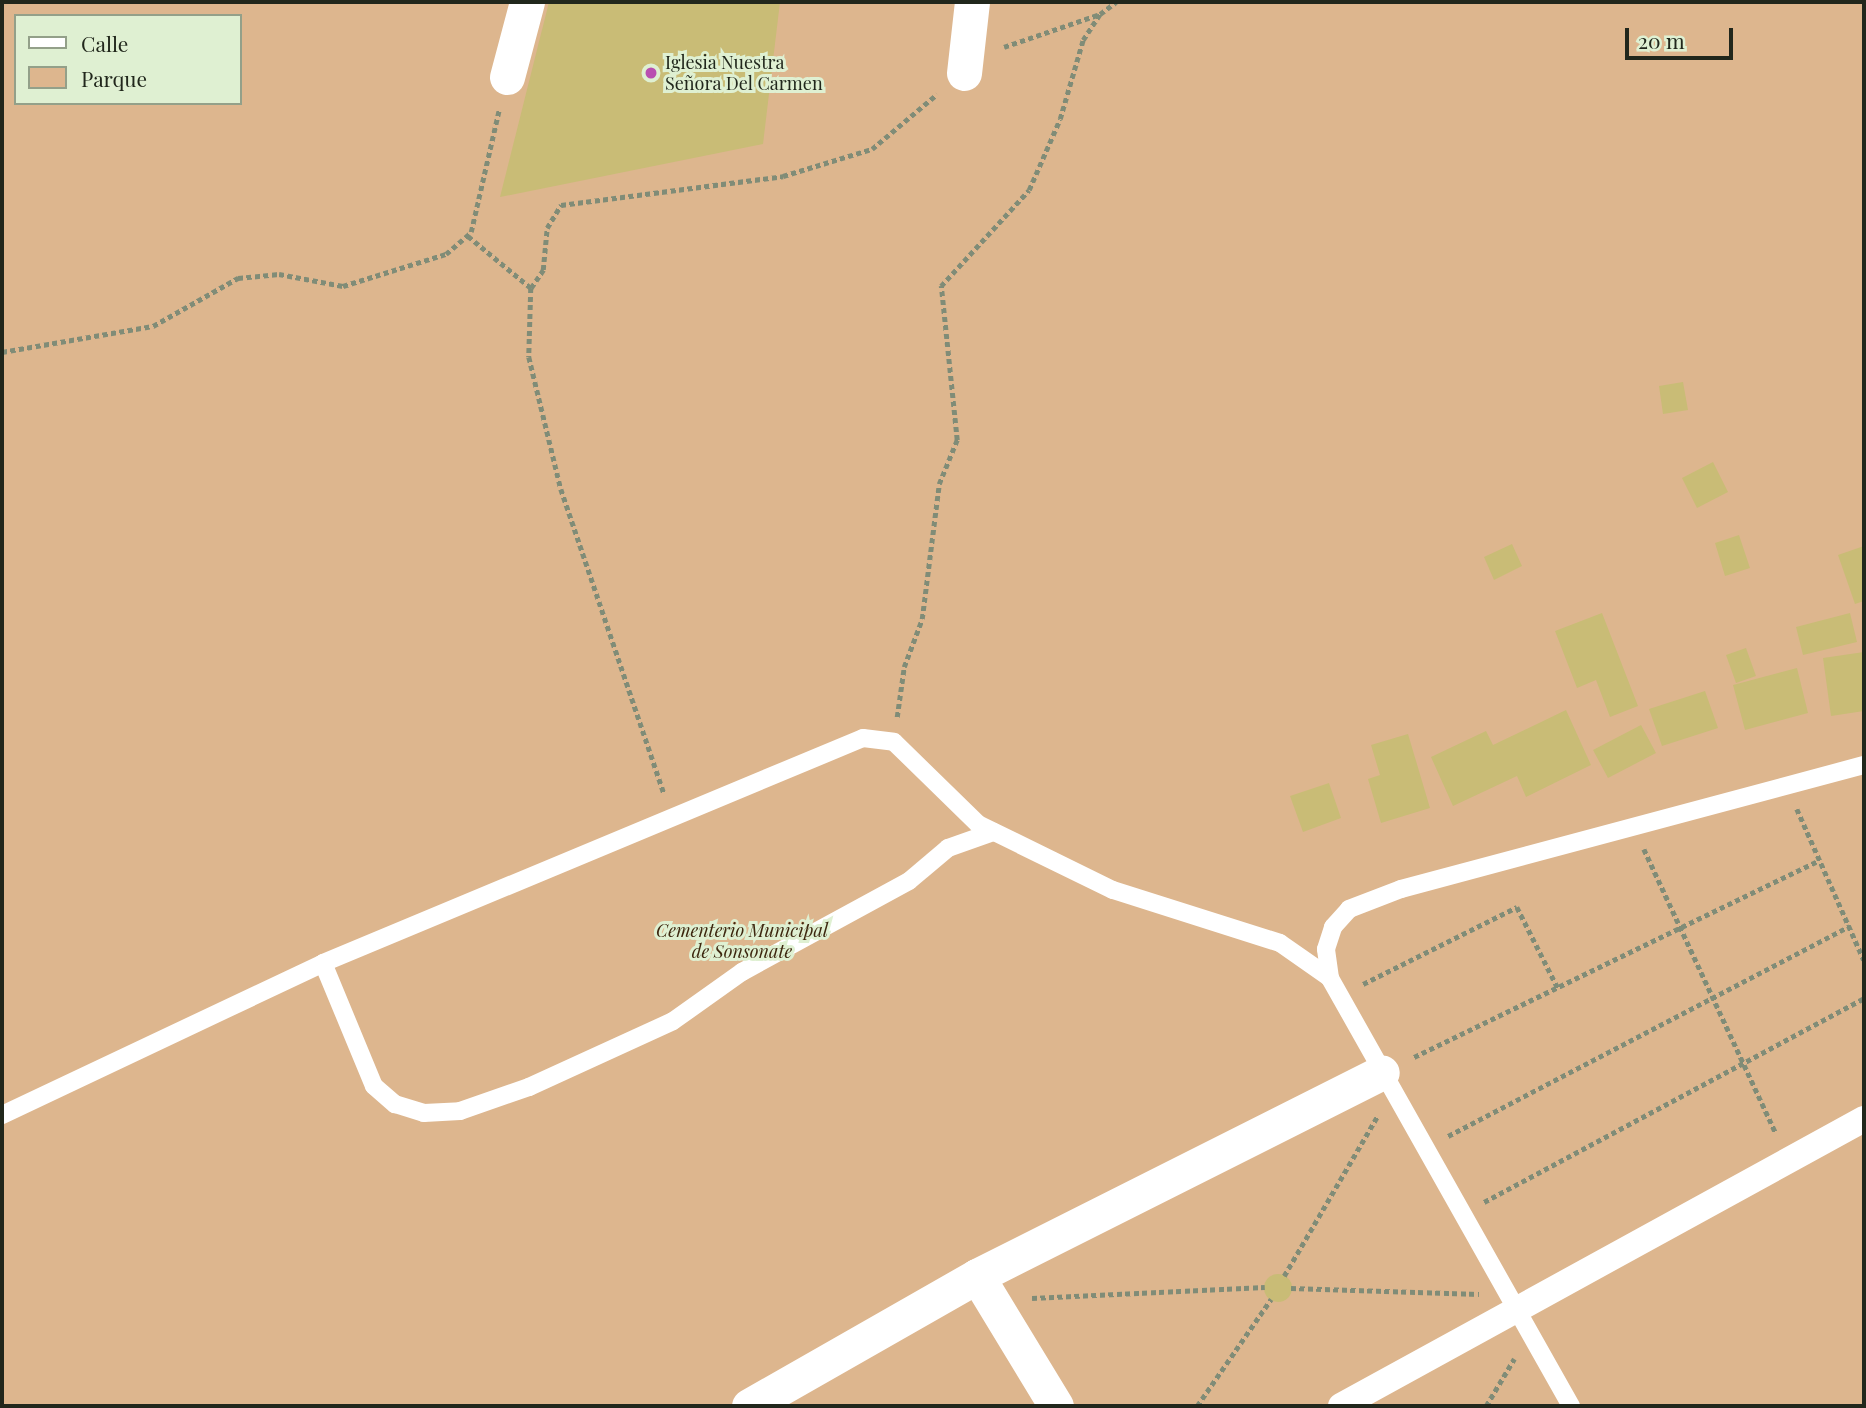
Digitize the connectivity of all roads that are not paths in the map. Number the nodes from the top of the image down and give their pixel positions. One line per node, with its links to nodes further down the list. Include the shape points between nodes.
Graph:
1 (527, 2): 4 (street)
2 (972, 2): 3 (street)
3 (964, 73)
4 (507, 77)
5 (1864, 765): 8 (lane, via 1401,889 1349,909 1333,927 1326,949)
6 (993, 832): 7 (lane, via 894,742 863,738); 7 (lane, via 948,848 909,881 754,965 673,1021 529,1087 460,1111 424,1113 395,1104 374,1086); 8 (lane, via 1113,890 1280,943)
7 (323, 963): 10 (lane)
8 (1330, 978): 9 (lane)
9 (1387, 1081): 12 (street); 13 (lane)
10 (2, 1115)
11 (1864, 1119): 13 (street)
12 (984, 1288): 14 (street); 15 (street)
13 (1511, 1301): 16 (street); 17 (lane)
14 (748, 1406)
15 (1056, 1406)
16 (1341, 1406)
17 (1571, 1406)

